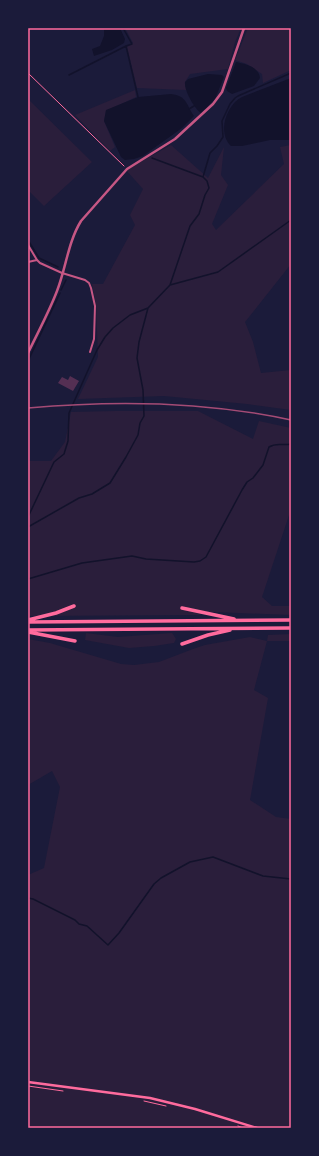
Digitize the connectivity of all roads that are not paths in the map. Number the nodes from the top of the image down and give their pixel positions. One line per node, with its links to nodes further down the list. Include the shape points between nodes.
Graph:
1 (244, 28): 5 (street, via 222,92 214,104 175,139 127,169 75,230)
2 (28, 245): 3 (street)
3 (37, 260): 4 (street); 5 (street)
4 (28, 262)
5 (62, 273): 6 (street, via 85,280 91,288 95,306 95,329); 7 (street, via 50,309)
6 (90, 352)
7 (28, 353)
8 (74, 606): 12 (highway)
9 (182, 608): 10 (highway)
10 (243, 620): 11 (highway); 12 (highway)
11 (291, 620)
12 (28, 621)
13 (291, 628): 14 (highway)
14 (239, 629): 15 (highway); 17 (highway, via 208,635)
15 (28, 631): 16 (highway)
16 (75, 641)
17 (182, 644)
18 (28, 1082): 19 (main road, via 150,1098)
19 (257, 1128)

